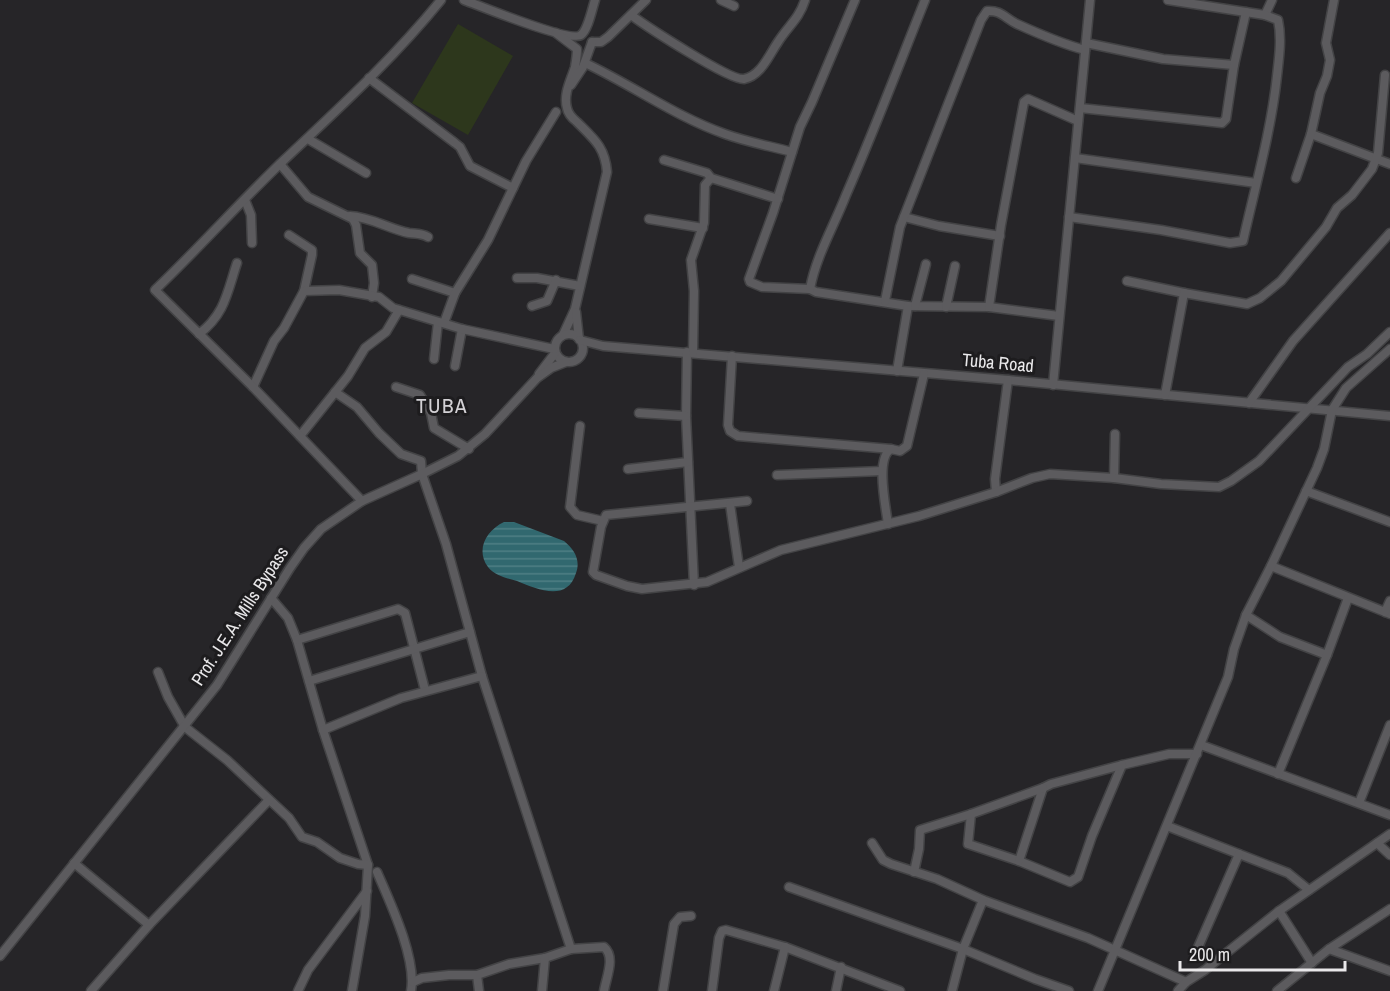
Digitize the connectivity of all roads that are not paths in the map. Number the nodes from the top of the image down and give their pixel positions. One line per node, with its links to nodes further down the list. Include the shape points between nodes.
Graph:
1 (441, 0): 23 (street)
2 (464, 0): 18 (street)
3 (595, 0): 18 (street)
4 (646, 0): 16 (street)
5 (721, 0): 14 (street)
6 (805, 0): 16 (street, via 797,19 765,64 743,79 652,31)
7 (855, 0): 30 (street)
8 (925, 0): 61 (street)
9 (1090, 0): 19 (street)
10 (1168, 0): 13 (street)
11 (1272, 0): 17 (street)
12 (1334, 0): 28 (street, via 1326,43 1330,60)
13 (1187, 1): 15 (street)
14 (734, 6)
15 (1246, 12): 17 (street); 21 (street)
16 (631, 15): 18 (street, via 604,40)
17 (1265, 15): 39 (street, via 1276,18 1279,24 1279,55)
18 (583, 42): 20 (street); 24 (street)
19 (1086, 47): 21 (street); 25 (street); 44 (street, via 1016,23 996,10 987,11)
20 (585, 63): 24 (street); 30 (street, via 726,135)
21 (1234, 65): 25 (street, via 1226,119 1222,123)
22 (1385, 75): 32 (street)
23 (369, 78): 29 (street); 40 (street, via 460,147 477,171)
24 (569, 88): 60 (street, via 569,115 602,148 607,172)
25 (1080, 108): 27 (street)
26 (556, 112): 40 (street)
27 (1078, 121): 31 (street); 50 (street, via 1028,99 1024,102)
28 (1311, 134): 32 (street); 38 (street)
29 (308, 140): 34 (street); 36 (street)
30 (792, 152): 41 (street)
31 (1075, 158): 39 (street); 45 (street)
32 (1377, 159): 35 (street); 64 (street, via 1363,182 1337,208 1281,281 1260,298 1247,304)
33 (664, 160): 37 (street, via 707,173)
34 (280, 164): 42 (street); 43 (street, via 308,197)
35 (1390, 164)
36 (366, 173)
37 (711, 178): 41 (street); 47 (street, via 705,185)
38 (1296, 178)
39 (1256, 183): 45 (street, via 1243,241 1238,243)
40 (513, 188): 63 (street, via 488,240)
41 (778, 199): 61 (street, via 750,282)
42 (245, 200): 52 (street, via 251,215); 77 (street, via 155,290)
43 (350, 216): 51 (street); 65 (street, via 356,225 360,253 372,265)
44 (904, 217): 50 (street); 66 (street)
45 (1069, 217): 73 (street)
46 (650, 219): 47 (street)
47 (703, 228): 83 (street, via 691,260 694,291)
48 (1390, 233): 98 (street, via 1293,341)
49 (289, 236): 62 (street, via 312,250)
50 (1000, 236): 70 (street)
51 (428, 237)
52 (252, 243)
53 (237, 263): 77 (street, via 220,313)
54 (926, 264): 68 (street)
55 (955, 266): 69 (street)
56 (518, 278): 58 (street)
57 (412, 279): 63 (street)
58 (556, 280): 60 (street); 67 (street, via 550,299)
59 (1127, 281): 64 (street)
60 (580, 286): 71 (street)
61 (810, 289): 66 (street)
62 (304, 291): 65 (street, via 339,290); 94 (street, via 274,341)
63 (455, 293): 74 (street)
64 (1184, 293): 97 (street)
65 (372, 297): 72 (street, via 384,299)
66 (885, 301): 68 (street)
67 (532, 306)
68 (912, 306): 69 (street); 89 (street)
69 (946, 307): 70 (street)
70 (989, 307): 73 (street)
71 (575, 309): 78 (street); 79 (street)
72 (399, 310): 74 (street); 96 (street, via 382,337 365,348)
73 (1059, 316): 93 (street)
74 (441, 322): 75 (street); 86 (street)
75 (462, 329): 82 (street); 88 (street)
76 (1390, 332): 99 (street, via 1348,367)
77 (199, 334): 94 (street)
78 (563, 335): 79 (street, via 572,334); 82 (street, via 555,343)
79 (580, 340): 80 (street, Tuba Road); 84 (street)
80 (603, 346): 83 (street, Tuba Road); 84 (street)
81 (1389, 350): 100 (street, via 1346,388)
82 (555, 351): 87 (street); 91 (street)
83 (690, 352): 85 (street, Tuba Road); 102 (street)
84 (581, 355): 87 (street)
85 (732, 356): 89 (street, Tuba Road); 108 (street, via 730,431 738,435)
86 (434, 359)
87 (566, 362): 91 (street, Prof. J.E.A. Mills Bypass)
88 (455, 366)
89 (897, 371): 90 (street, Tuba Road)
90 (924, 374): 92 (street, Tuba Road); 108 (street, via 907,446 900,451)
91 (537, 378): 107 (street, Prof. J.E.A. Mills Bypass)
92 (1008, 380): 93 (street, Tuba Road); 116 (street)
93 (1053, 385): 97 (street, Tuba Road)
94 (254, 387): 106 (street)
95 (396, 387): 107 (street, via 420,395 431,413 434,428)
96 (335, 392): 106 (street); 112 (street, via 357,407 401,454 421,460)
97 (1165, 395): 98 (street, Tuba Road)
98 (1249, 403): 99 (street, Tuba Road)
99 (1312, 408): 100 (street, Tuba Road); 114 (street, via 1259,461 1218,487)
100 (1332, 410): 103 (street, Tuba Road); 115 (street, via 1324,449)
101 (639, 413): 102 (street)
102 (686, 416): 109 (street)
103 (1390, 416)
104 (580, 426): 121 (street, via 570,507 577,515)
105 (1115, 435): 114 (street)
106 (300, 436): 117 (street)
107 (469, 449): 112 (street, Prof. J.E.A. Mills Bypass)
108 (891, 449): 111 (street, via 886,452)
109 (688, 462): 110 (street); 120 (street)
110 (628, 469)
111 (882, 471): 113 (street); 123 (street)
112 (422, 474): 117 (street, Prof. J.E.A. Mills Bypass); 132 (street)
113 (777, 475)
114 (1114, 478): 116 (street, via 1050,474)
115 (1306, 491): 122 (street); 124 (street)
116 (996, 492): 123 (street)
117 (362, 501): 127 (street, Prof. J.E.A. Mills Bypass, via 321,530 304,548)
118 (747, 501): 119 (street)
119 (730, 504): 120 (street); 125 (street)
120 (690, 507): 121 (street, via 606,515); 126 (street)
121 (603, 521): 126 (street, via 596,575 642,590)
122 (1390, 522)
123 (888, 524): 125 (street, via 781,550)
124 (1271, 566): 128 (street); 131 (street)
125 (739, 567): 126 (street)
126 (694, 585)
127 (271, 598): 133 (street, via 288,618); 141 (street, Prof. J.E.A. Mills Bypass, via 217,685)
128 (1348, 598): 130 (street); 135 (street)
129 (1390, 601): 130 (street)
130 (1387, 613)
131 (1246, 615): 135 (street, via 1280,637); 143 (street, via 1228,677)
132 (470, 632): 134 (street); 137 (street)
133 (297, 640): 134 (street, via 398,609 405,613); 138 (street)
134 (415, 650): 138 (street); 139 (street)
135 (1328, 655): 146 (street)
136 (158, 672): 141 (street)
137 (482, 675): 139 (street); 175 (street)
138 (309, 681): 142 (street)
139 (425, 690): 142 (street)
140 (1390, 725): 149 (street)
141 (185, 727): 148 (street); 159 (street, Prof. J.E.A. Mills Bypass)
142 (323, 730): 160 (street)
143 (1201, 744): 144 (street); 146 (street)
144 (1197, 754): 145 (street, via 1169,754); 152 (street)
145 (1122, 765): 147 (street); 158 (street, via 1078,877 1070,882)
146 (1278, 774): 149 (street)
147 (1044, 788): 150 (street); 158 (street)
148 (269, 800): 160 (street, via 302,837 340,858); 170 (street)
149 (1359, 803): 151 (street)
150 (971, 814): 158 (street, via 968,844); 162 (street, via 920,830)
151 (1390, 815)
152 (1167, 826): 156 (street); 173 (street)
153 (1390, 834): 155 (street)
154 (872, 843): 162 (street, via 883,860)
155 (1377, 843): 157 (street); 164 (street)
156 (1239, 854): 164 (street, via 1287,873); 176 (street)
157 (1390, 855)
158 (1019, 861)
159 (74, 863): 170 (street); 177 (street, Prof. J.E.A. Mills Bypass)
160 (368, 865): 165 (street)
161 (377, 872): 184 (street, via 407,949)
162 (914, 872): 166 (street)
163 (789, 887): 172 (street)
164 (1309, 890): 168 (street)
165 (367, 891): 187 (street, via 308,970); 188 (street)
166 (983, 900): 172 (street); 173 (street)
167 (1390, 909): 174 (street)
168 (1279, 912): 179 (street); 183 (street)
169 (691, 916): 192 (street, via 680,917 674,924)
170 (149, 925): 186 (street)
171 (785, 946): 180 (street); 193 (street, via 722,931); 194 (street)
172 (963, 949): 196 (street); 197 (street)
173 (1114, 949): 183 (street); 198 (street)
174 (1329, 949): 179 (street); 181 (street)
175 (571, 950): 178 (street); 191 (street, via 604,947 608,951)
176 (1196, 952)
177 (1, 954)
178 (545, 958): 182 (street, via 516,962); 190 (street)
179 (1312, 963): 200 (street)
180 (841, 967): 185 (street); 195 (street)
181 (1390, 971)
182 (477, 975): 184 (street, via 422,978); 189 (street)
183 (1186, 982): 199 (street)
184 (412, 987)
185 (896, 990)
186 (91, 991)
187 (298, 991)
188 (352, 991)
189 (479, 991)
190 (542, 991)
191 (603, 991)
192 (663, 991)
193 (712, 991)
194 (774, 991)
195 (836, 991)
196 (952, 991)
197 (1069, 991)
198 (1098, 991)
199 (1178, 991)
200 (1277, 991)

